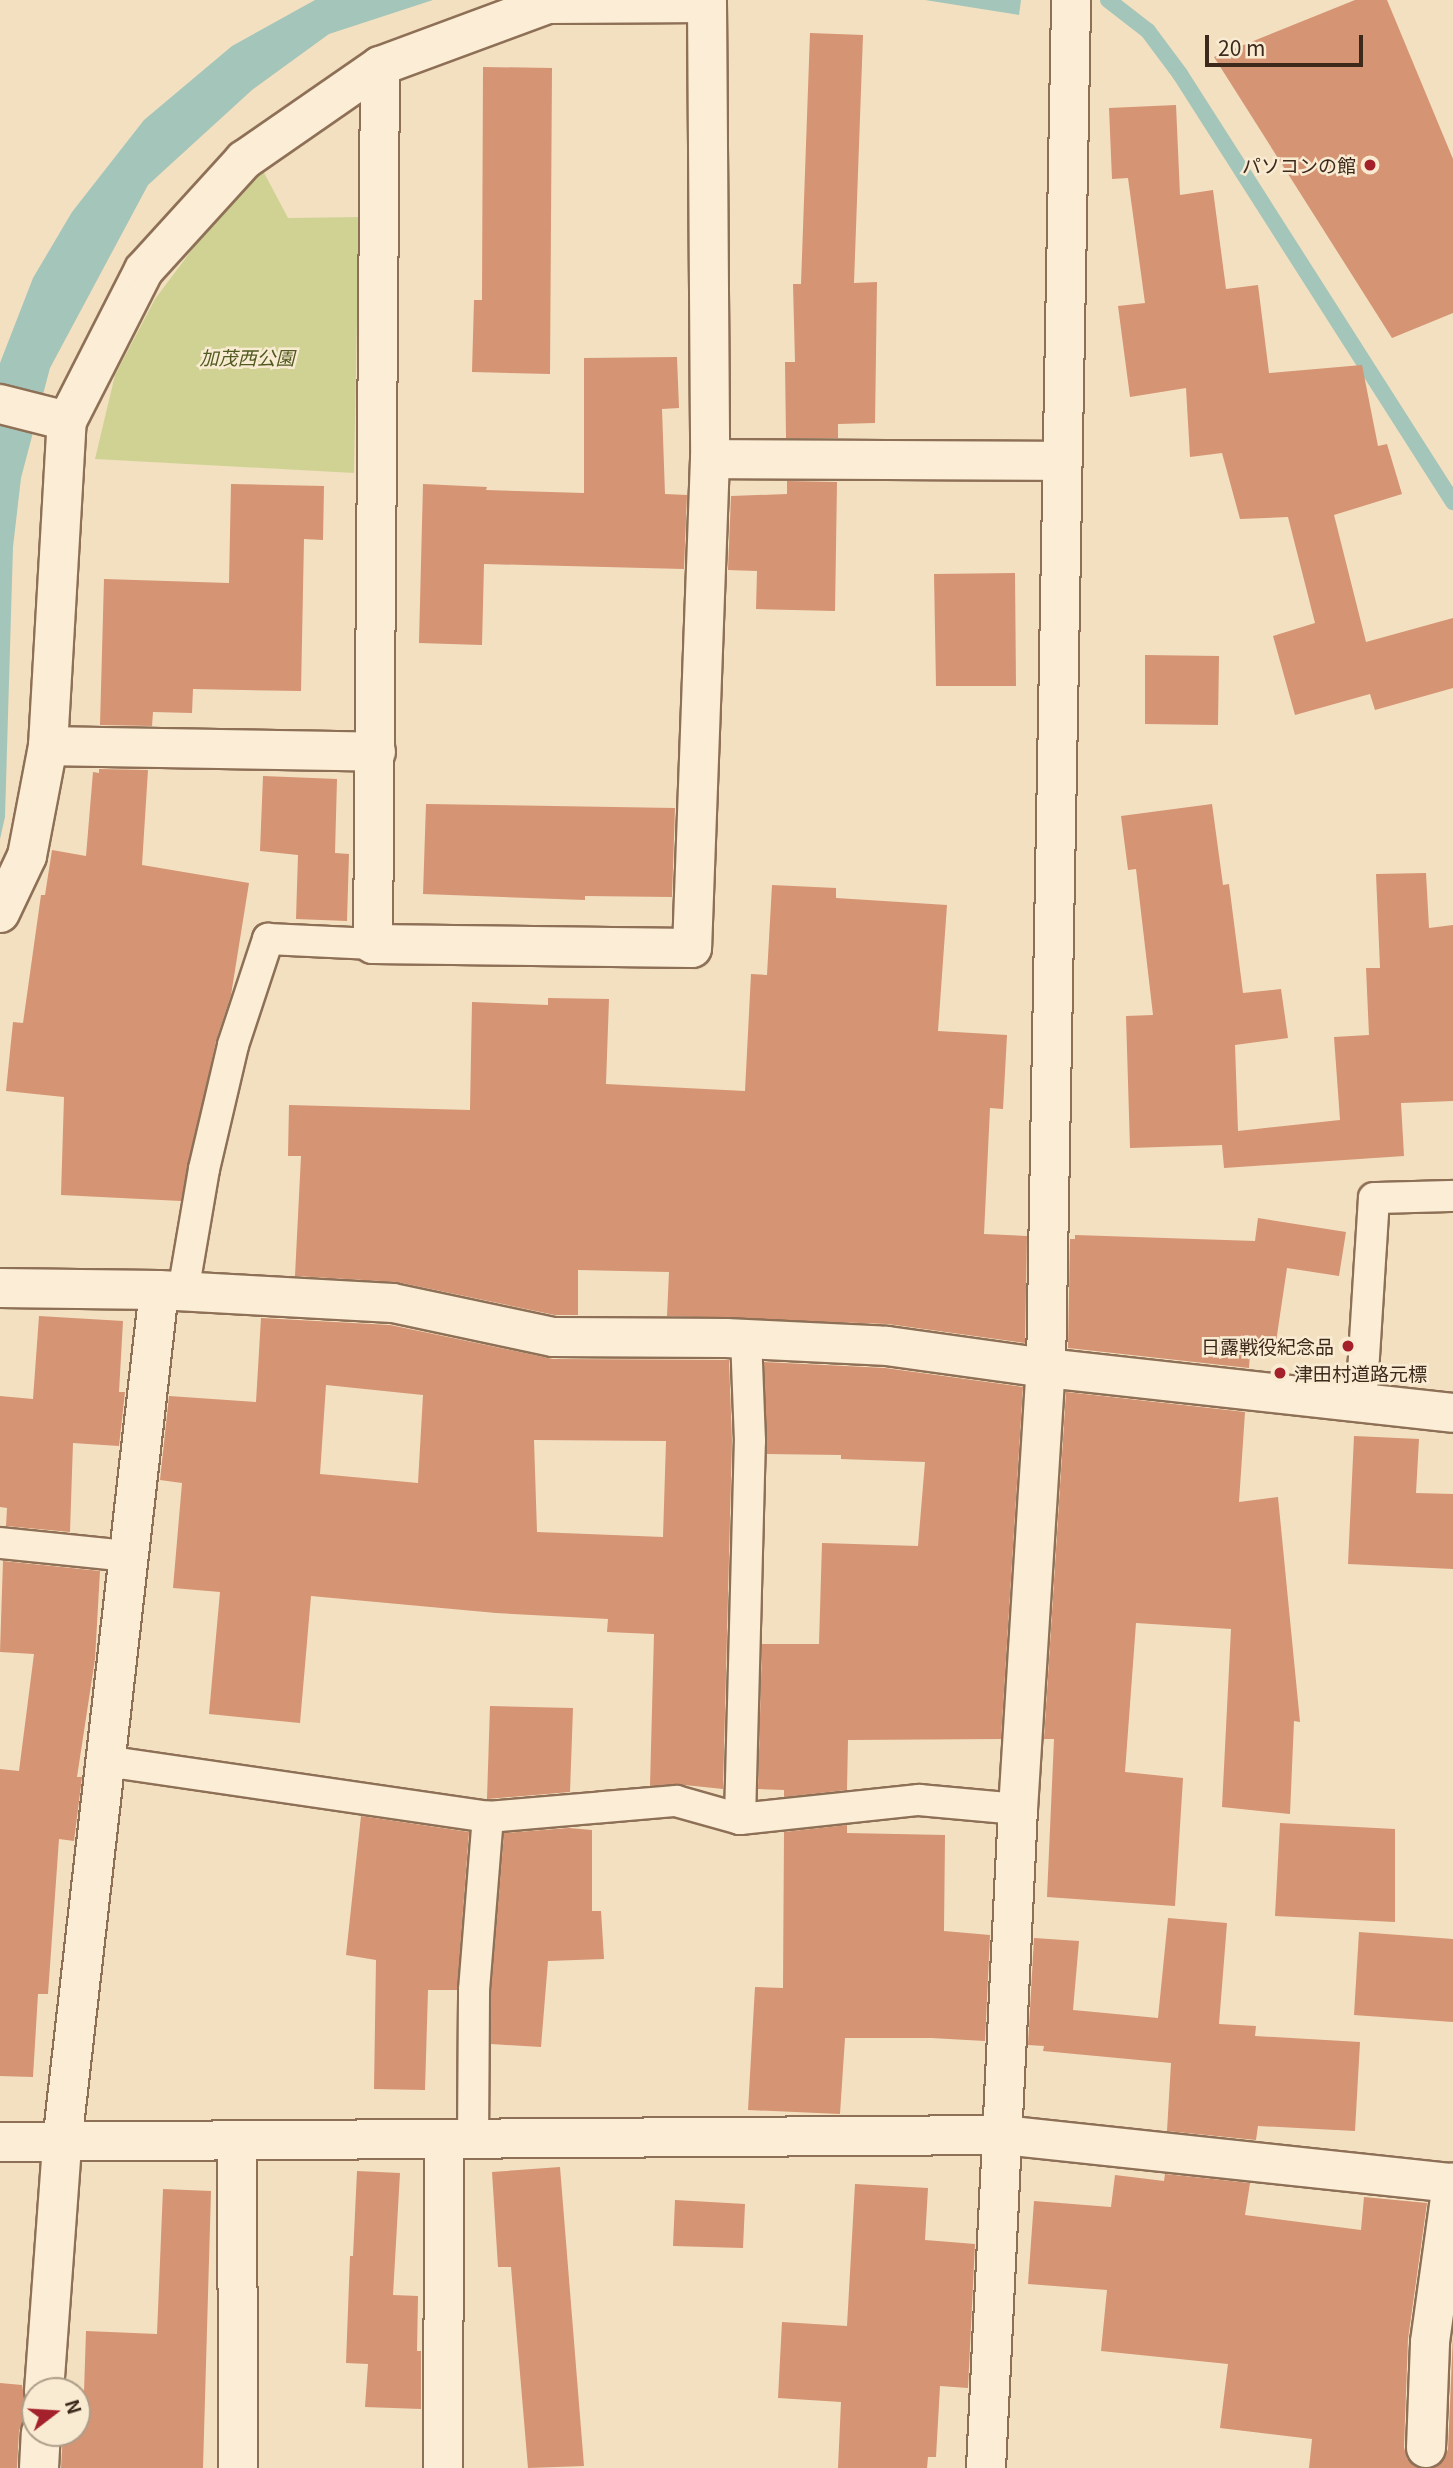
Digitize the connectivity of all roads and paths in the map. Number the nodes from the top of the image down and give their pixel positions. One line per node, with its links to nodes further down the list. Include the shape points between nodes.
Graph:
1 (1071, 0): 6 (street)
2 (380, 66): 4 (street, via 244,160 145,271); 5 (street, via 548,4 707,3); 8 (street)
3 (0, 404): 4 (street)
4 (66, 421): 7 (street)
5 (710, 459): 6 (street); 10 (street, via 692,948)
6 (1063, 461): 15 (street)
7 (48, 746): 8 (street); 9 (street, via 27,856)
8 (376, 752): 10 (street)
9 (0, 913)
10 (373, 944): 13 (lane, via 268,939 233,1045)
11 (1453, 1196): 16 (lane, via 1374,1198)
12 (0, 1288): 13 (street)
13 (171, 1291): 14 (street, via 393,1303 553,1337); 19 (street)
14 (746, 1339): 15 (street, via 887,1346); 23 (lane, via 750,1441)
15 (1045, 1368): 16 (street); 21 (street)
16 (1361, 1404): 17 (street)
17 (1453, 1413)
18 (0, 1543): 19 (lane)
19 (128, 1556): 20 (street)
20 (105, 1761): 22 (lane); 28 (street)
21 (1018, 1809): 23 (lane, via 919,1800); 24 (street)
22 (488, 1817): 23 (lane, via 676,1801); 25 (lane)
23 (740, 1819)
24 (1002, 2135): 25 (street); 29 (street); 36 (street)
25 (458, 2140): 26 (street); 35 (street)
26 (237, 2141): 28 (street); 34 (street)
27 (0, 2142): 28 (street)
28 (62, 2143): 30 (street)
29 (1453, 2183): 32 (street, via 1430,2342)
30 (45, 2377)
31 (40, 2447): 33 (street)
32 (1426, 2448)
33 (39, 2468)
34 (238, 2468)
35 (443, 2468)
36 (986, 2468)

